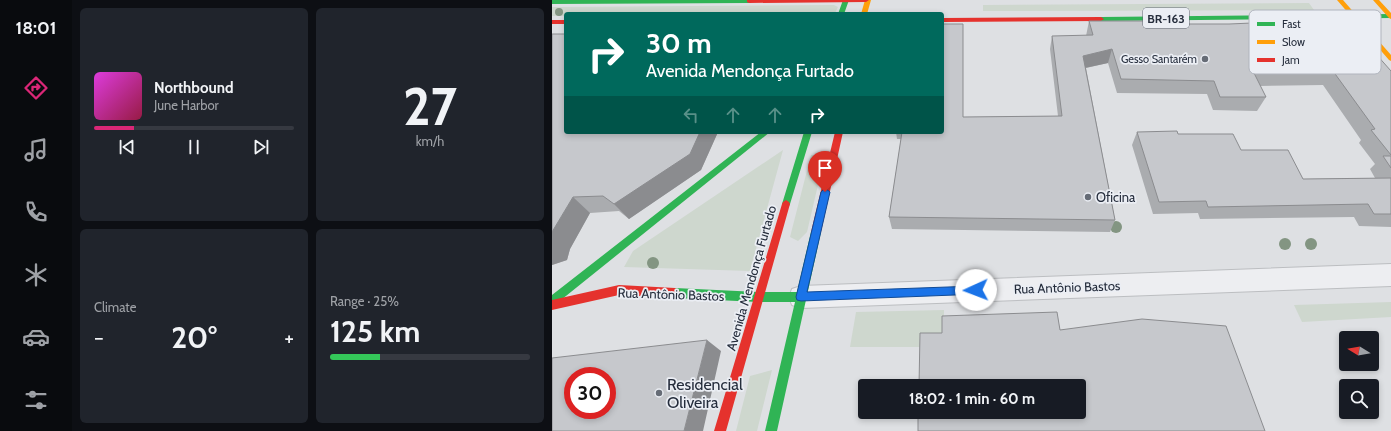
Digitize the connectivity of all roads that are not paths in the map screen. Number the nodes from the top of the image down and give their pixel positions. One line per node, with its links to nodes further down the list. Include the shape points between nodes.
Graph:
1 (846, 0): 2 (main road); 5 (main road); 7 (main road)
2 (867, 0): 8 (main road)
3 (1340, 0): 6 (main road)
4 (1376, 0): 9 (main road)
5 (552, 2)
6 (1349, 10)
7 (842, 12)
8 (864, 12)
9 (1391, 16)
10 (1249, 17): 11 (main road, BR-163)
11 (944, 20)
12 (552, 22): 13 (main road)
13 (564, 22)
14 (1381, 47): 15 (main road)
15 (1391, 59)
16 (763, 134): 22 (main road)
17 (807, 134): 20 (main road, Avenida Mendonça Furtado)
18 (839, 134): 21 (main road)
19 (1391, 275): 21 (street, Rua Antônio Bastos)
20 (758, 297): 21 (main road, Rua Antônio Bastos); 23 (main road, Rua Antônio Bastos, via 619,290); 24 (main road, Avenida Mendonça Furtado)
21 (801, 297): 25 (main road)
22 (552, 300)
23 (552, 305)
24 (720, 431)
25 (771, 431)

